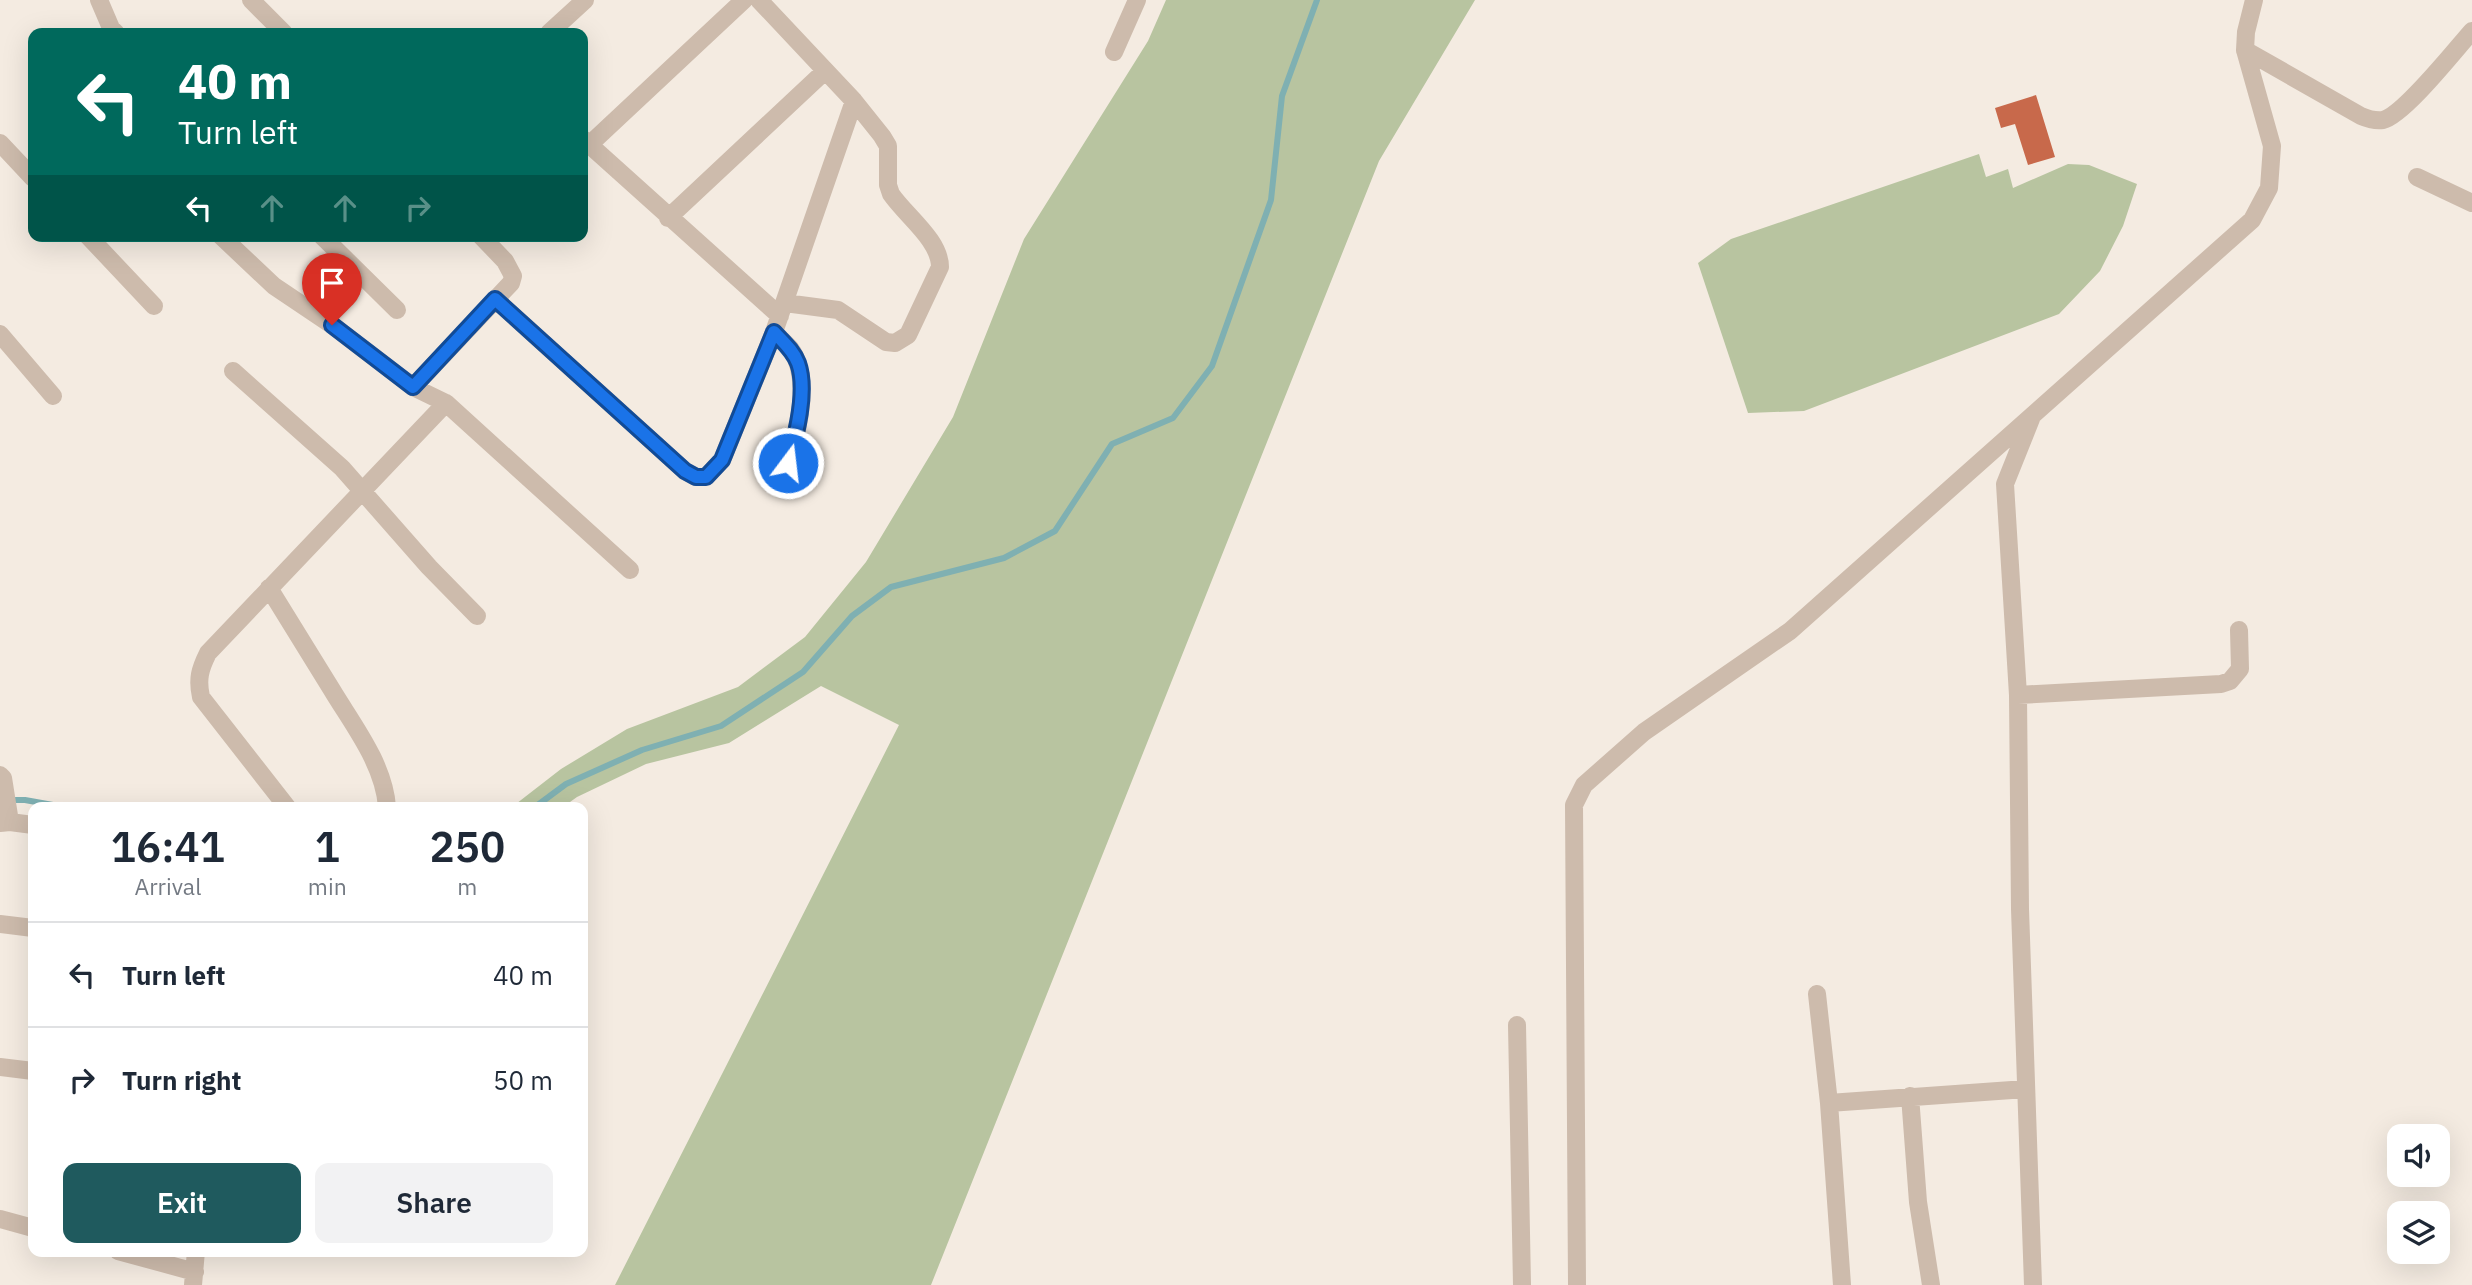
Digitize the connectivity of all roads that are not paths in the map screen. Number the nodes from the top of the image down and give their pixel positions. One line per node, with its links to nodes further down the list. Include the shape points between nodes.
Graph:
1 (99, 0): 8 (street)
2 (251, 0): 9 (street)
3 (585, 0): 10 (street)
4 (744, 0): 16 (street)
5 (759, 0): 14 (street)
6 (1137, 0): 13 (street)
7 (2254, 0): 12 (street)
8 (110, 28)
9 (279, 28)
10 (554, 28)
11 (2472, 31): 12 (street, via 2403,106 2383,120 2361,116)
12 (2245, 50): 36 (street, via 2272,146 2269,188 2252,220)
13 (1114, 52)
14 (825, 71): 15 (street); 22 (street)
15 (854, 101): 30 (street); 30 (street, via 883,135 891,194 935,245 940,267 901,341 886,342 838,310)
16 (588, 140)
17 (0, 143): 19 (street)
18 (588, 144): 22 (street)
19 (28, 173)
20 (2417, 177): 21 (street)
21 (2472, 203)
22 (668, 218): 30 (street)
23 (94, 242): 28 (street)
24 (227, 242): 33 (street, via 274,286)
25 (328, 242): 29 (street)
26 (487, 242): 27 (street, via 513,276)
27 (495, 299): 30 (street, via 696,477 706,477 722,460); 33 (street)
28 (154, 306)
29 (397, 310)
30 (783, 314): 37 (street, via 801,375 798,422)
31 (0, 334): 34 (street)
32 (233, 371): 38 (street)
33 (413, 387): 35 (street)
34 (53, 396)
35 (446, 403): 38 (street); 39 (street)
36 (2032, 415): 43 (street, via 2005,484); 64 (street, via 1790,631 1644,732 1584,785 1574,805)
37 (788, 463)
38 (363, 490): 40 (street); 41 (street)
39 (631, 570)
40 (269, 588): 45 (street, via 208,653 198,682 201,697); 46 (street, via 358,732 377,768)
41 (477, 616)
42 (2239, 630): 43 (street, via 2240,669 2221,684)
43 (2018, 695): 55 (street)
44 (0, 775): 47 (street)
45 (282, 802)
46 (387, 802)
47 (5, 823): 48 (street)
48 (28, 825)
49 (0, 924): 50 (street)
50 (28, 927)
51 (1817, 994): 57 (street)
52 (1517, 1025): 63 (street)
53 (0, 1067): 54 (street)
54 (28, 1070)
55 (2026, 1089): 56 (street); 67 (street)
56 (1910, 1096): 57 (street); 66 (street, via 1918,1202)
57 (1829, 1103): 65 (street)
58 (0, 1219): 59 (street)
59 (28, 1227)
60 (135, 1257): 62 (street)
61 (195, 1257): 62 (street)
62 (194, 1278)
63 (1522, 1285)
64 (1577, 1285)
65 (1842, 1285)
66 (1931, 1285)
67 (2033, 1285)

